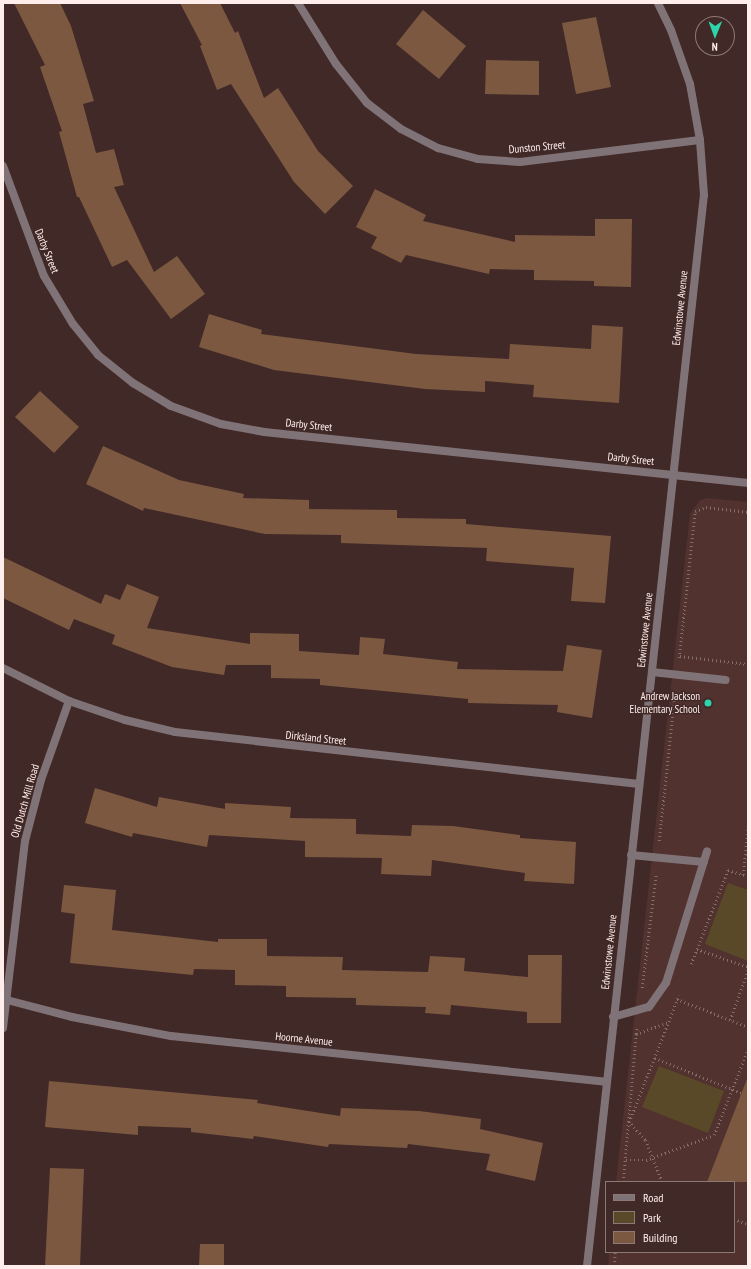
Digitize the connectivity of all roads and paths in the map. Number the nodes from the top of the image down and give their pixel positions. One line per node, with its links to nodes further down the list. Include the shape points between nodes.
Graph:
1 (298, 3): 3 (street, Dunston Street, via 336,64 367,102 401,129 438,148 478,159 520,162)
2 (658, 3): 3 (street, Edwinstowe Avenue, via 671,30 690,84)
3 (700, 140): 5 (street, Edwinstowe Avenue, via 704,195)
4 (3, 166): 5 (street, Darby Street, via 44,276 73,324 98,355 133,383 171,406 221,424 264,432)
5 (673, 475): 6 (street, Darby Street); 11 (street, Edwinstowe Avenue)
6 (748, 483)
7 (748, 512): 8 (path, via 706,507 695,511)
8 (680, 656): 9 (path); 12 (path)
9 (748, 664)
10 (3, 668): 14 (street, Dirksland Street)
11 (652, 672): 12 (street); 15 (street, Edwinstowe Avenue)
12 (677, 675): 13 (street); 19 (path)
13 (726, 680)
14 (69, 701): 15 (street, Dirksland Street, via 125,720 183,733); 24 (street, Old Dutch Mill Road, via 41,780 25,841)
15 (639, 784): 18 (street, Edwinstowe Avenue)
16 (748, 826): 21 (path)
17 (707, 850): 20 (street)
18 (631, 856): 19 (street); 27 (street, Edwinstowe Avenue)
19 (658, 858): 20 (street); 26 (path)
20 (704, 862): 26 (street, via 666,983 649,1008)
21 (743, 875)
22 (697, 949): 23 (path)
23 (748, 968): 28 (path)
24 (4, 999): 31 (street, Old Dutch Mill Road); 35 (street, Hoorne Avenue, via 72,1017 171,1036)
25 (677, 999): 28 (path)
26 (639, 1010): 27 (street); 32 (path)
27 (613, 1017): 35 (street, Edwinstowe Avenue)
28 (730, 1020): 30 (path)
29 (668, 1023): 32 (path)
30 (748, 1027)
31 (3, 1028)
32 (636, 1034): 38 (path)
33 (748, 1049): 36 (path)
34 (655, 1058): 36 (path)
35 (606, 1082): 46 (street, Edwinstowe Avenue)
36 (732, 1087): 37 (path); 39 (path, via 714,1135)
37 (741, 1093)
38 (629, 1122): 39 (path, via 645,1140); 40 (path)
39 (653, 1157): 40 (path); 42 (path)
40 (626, 1160): 41 (path)
41 (623, 1181)
42 (662, 1181)
43 (735, 1218): 44 (path)
44 (748, 1224)
45 (616, 1253): 47 (path)
46 (587, 1266)
47 (614, 1266)

